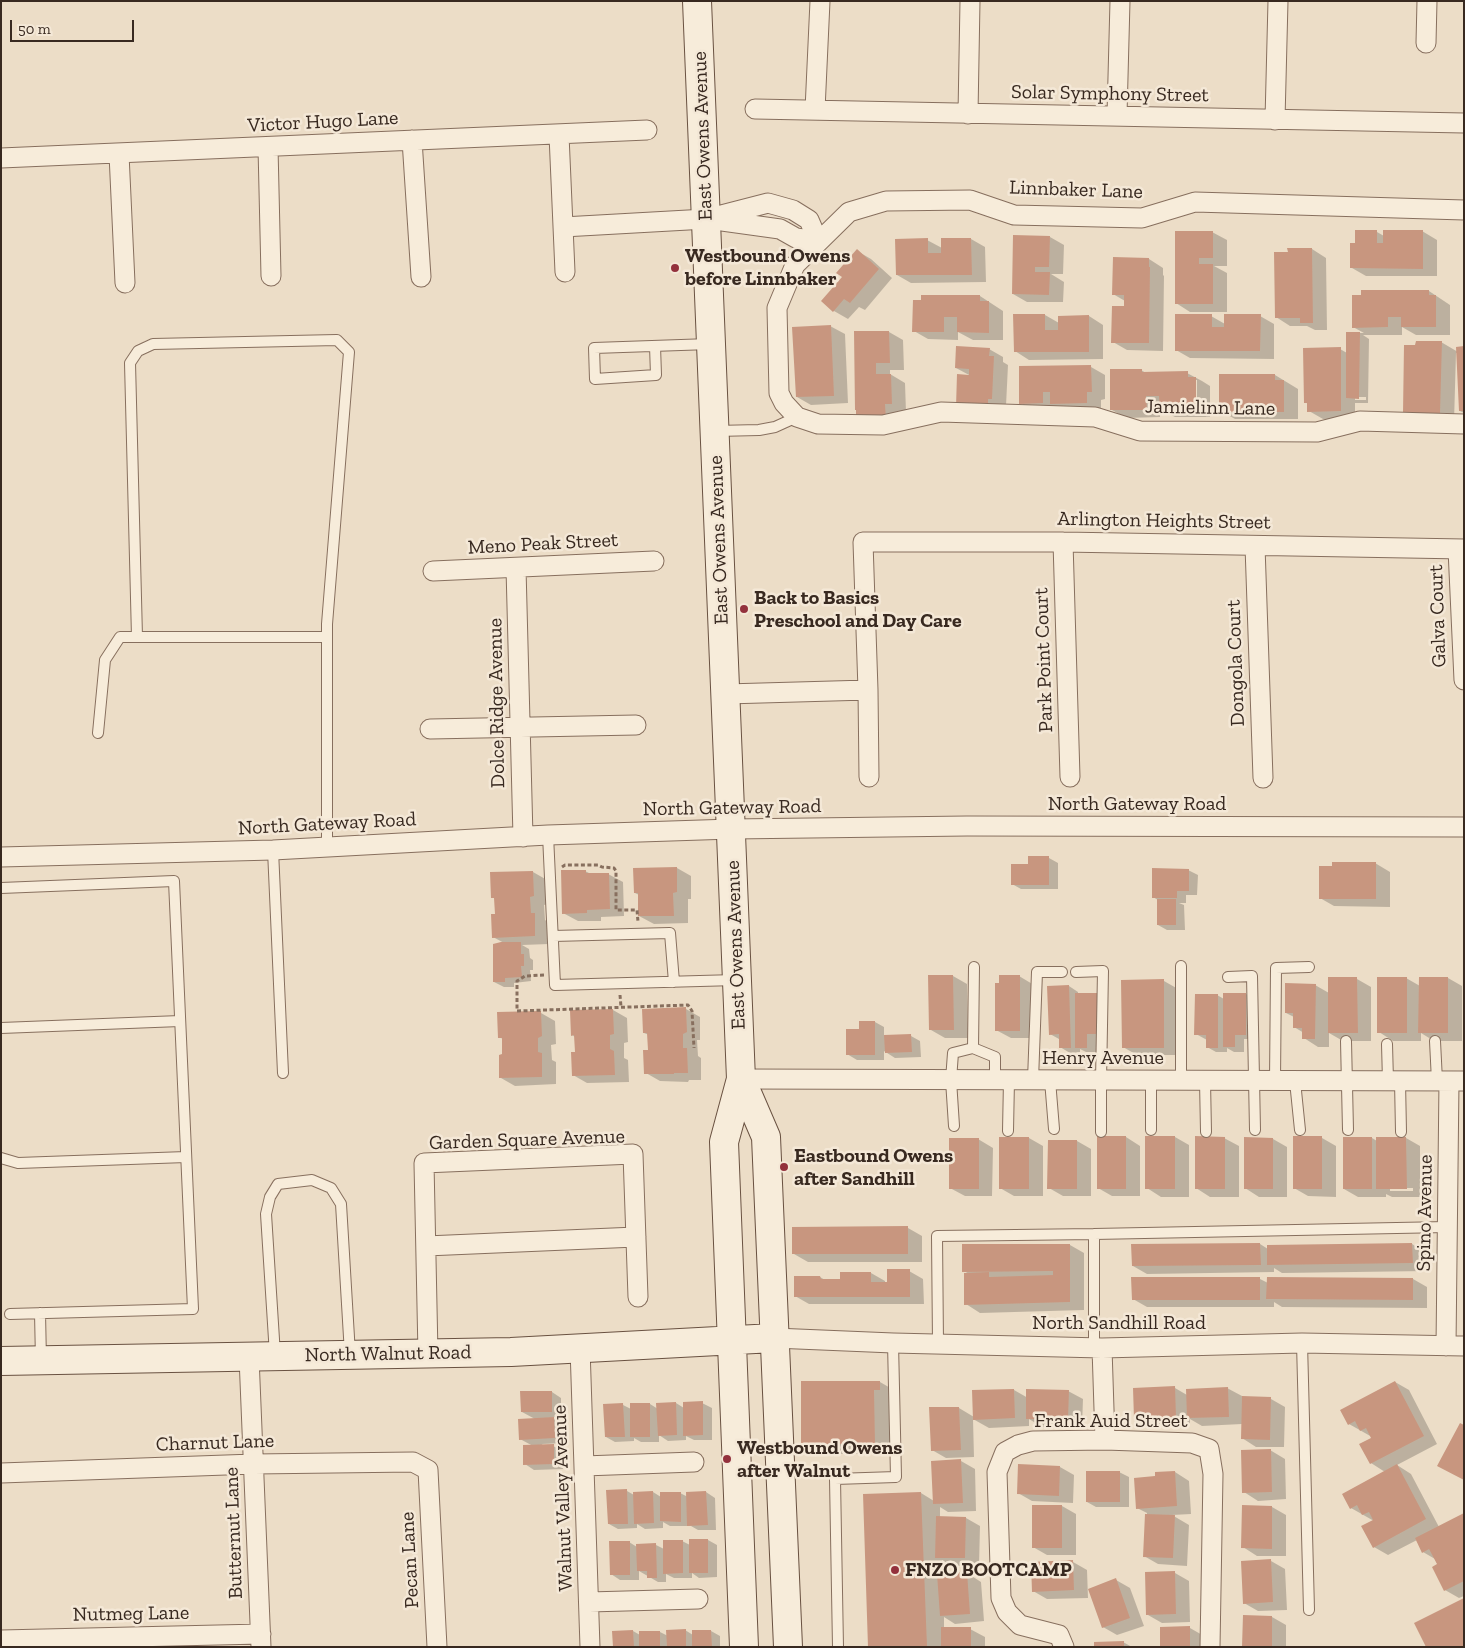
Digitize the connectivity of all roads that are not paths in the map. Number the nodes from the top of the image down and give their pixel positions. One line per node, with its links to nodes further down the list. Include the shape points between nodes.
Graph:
1 (697, 1): 21 (main road, East Owens Avenue)
2 (820, 1): 9 (street)
3 (970, 1): 10 (street)
4 (1120, 1): 11 (street)
5 (1278, 1): 12 (street)
6 (1428, 1): 7 (street)
7 (1426, 43)
8 (755, 109): 9 (street, Solar Symphony Street)
9 (815, 110): 10 (street, Solar Symphony Street)
10 (968, 114): 11 (street, Solar Symphony Street)
11 (1117, 115): 12 (street, Solar Symphony Street)
12 (1275, 120): 13 (street, Solar Symphony Street)
13 (1464, 123)
14 (648, 130): 15 (street, Victor Hugo Lane)
15 (559, 135): 16 (street, Victor Hugo Lane); 22 (street)
16 (412, 140): 17 (street, Victor Hugo Lane); 26 (street)
17 (268, 147): 18 (street, Victor Hugo Lane); 25 (street)
18 (119, 154): 19 (street, Victor Hugo Lane); 27 (street)
19 (1, 158)
20 (1464, 210): 23 (street, Linnbaker Lane, via 1195,202 1142,218 1014,215 970,200 886,201 849,212)
21 (706, 219): 22 (street); 23 (street, via 768,203 787,219 796,238); 28 (main road, East Owens Avenue)
22 (563, 227): 24 (street)
23 (818, 241): 30 (street, Linnbaker Lane, via 795,265 777,308 780,393 784,403)
24 (565, 272)
25 (271, 276)
26 (420, 277)
27 (125, 283)
28 (712, 344): 29 (lane); 32 (main road, East Owens Avenue)
29 (655, 346): 29 (lane, via 594,348 595,379 656,375)
30 (797, 417): 31 (street, Jamielinn Lane, via 818,424 883,425 941,412 1095,417 1140,430 1277,432 1316,432 1360,421); 32 (lane, via 759,430)
31 (1464, 424)
32 (715, 432): 43 (main road, East Owens Avenue)
33 (1063, 542): 34 (street, Arlington Heights Street); 42 (street, Arlington Heights Street, via 863,542); 49 (street, Park Point Court)
34 (1255, 546): 35 (street, Arlington Heights Street); 50 (street, Dongola Court)
35 (1461, 549): 41 (street, Galva Court)
36 (654, 561): 37 (street, Meno Peak Street)
37 (516, 568): 38 (street, Meno Peak Street); 45 (street, Dolce Ridge Avenue)
38 (433, 571)
39 (136, 637): 40 (lane); 40 (lane, via 130,363 138,351 153,344 337,340 349,352); 47 (lane, via 120,637 105,660)
40 (327, 637): 55 (lane)
41 (1464, 680)
42 (868, 690): 43 (street); 48 (street)
43 (726, 694): 52 (main road, East Owens Avenue)
44 (636, 725): 45 (street)
45 (520, 728): 46 (street); 54 (street, Dolce Ridge Avenue)
46 (430, 729)
47 (98, 733)
48 (869, 777)
49 (1070, 777)
50 (1263, 778)
51 (1464, 827): 52 (street, North Gateway Road)
52 (732, 829): 53 (street, North Gateway Road); 66 (main road, East Owens Avenue)
53 (548, 835): 54 (street, North Gateway Road); 59 (lane)
54 (523, 837): 55 (street, North Gateway Road)
55 (327, 847): 56 (street, North Gateway Road)
56 (273, 850): 57 (street, North Gateway Road); 74 (lane)
57 (1, 857)
58 (1, 888): 68 (lane, via 174,881)
59 (553, 936): 67 (lane, via 554,980); 67 (lane, via 670,933)
60 (1181, 966): 80 (lane)
61 (974, 967): 73 (lane)
62 (1309, 967): 84 (lane, via 1276,968)
63 (1062, 972): 78 (lane, via 1037,972)
64 (1076, 972): 82 (lane, via 1103,971)
65 (1228, 977): 83 (lane, via 1252,976)
66 (738, 980): 67 (lane); 75 (main road, East Owens Avenue)
67 (674, 982)
68 (180, 1021): 69 (lane); 100 (lane)
69 (1, 1028)
70 (1346, 1041): 86 (lane)
71 (1435, 1041): 88 (lane)
72 (1387, 1044): 87 (lane)
73 (972, 1048): 76 (lane, via 953,1053); 77 (lane, via 995,1058)
74 (283, 1074)
75 (741, 1079): 76 (street, Henry Avenue); 108 (main road, East Owens Avenue, via 766,1137); 109 (main road, East Owens Avenue, via 724,1142)
76 (951, 1080): 77 (street, Henry Avenue); 89 (lane)
77 (1002, 1080): 78 (street, Henry Avenue); 95 (lane)
78 (1042, 1080): 82 (street, Henry Avenue); 90 (lane)
79 (1151, 1080): 80 (street, Henry Avenue); 82 (street, Henry Avenue); 91 (lane)
80 (1181, 1080): 81 (street, Henry Avenue)
81 (1205, 1080): 83 (street, Henry Avenue); 97 (lane)
82 (1100, 1081): 96 (lane)
83 (1254, 1081): 84 (street, Henry Avenue); 92 (lane)
84 (1275, 1081): 85 (street, Henry Avenue)
85 (1295, 1081): 86 (street, Henry Avenue); 93 (lane)
86 (1348, 1081): 87 (street, Henry Avenue); 94 (lane)
87 (1394, 1081): 88 (street, Henry Avenue); 98 (lane)
88 (1450, 1081): 101 (street, Spino Avenue)
89 (954, 1126)
90 (1054, 1129)
91 (1152, 1130)
92 (1255, 1130)
93 (1300, 1130)
94 (1348, 1130)
95 (1008, 1131)
96 (1101, 1132)
97 (1206, 1132)
98 (1400, 1132)
99 (1, 1158): 100 (lane, via 18,1163)
100 (186, 1158): 106 (lane, via 193,1309)
101 (1447, 1227): 102 (lane); 113 (street, Spino Avenue)
102 (1094, 1234): 111 (lane, via 937,1236); 115 (lane)
103 (636, 1238): 104 (street); 104 (street, Garden Square Avenue, via 633,1154 424,1163); 105 (street, Garden Square Avenue)
104 (426, 1246): 116 (street, Garden Square Avenue)
105 (638, 1298)
106 (40, 1313): 107 (lane); 119 (lane)
107 (10, 1314)
108 (774, 1338): 109 (main road, North Walnut Road); 110 (street, North Sandhill Road); 135 (main road, East Owens Avenue)
109 (732, 1340): 114 (main road, North Walnut Road); 134 (main road, East Owens Avenue)
110 (893, 1343): 111 (street, North Sandhill Road); 136 (lane, via 896,1477 835,1479)
111 (938, 1343): 115 (street, North Sandhill Road)
112 (1302, 1343): 113 (street, North Sandhill Road); 115 (street, North Sandhill Road); 129 (lane)
113 (1455, 1346)
114 (580, 1348): 116 (main road, North Walnut Road); 124 (street, Walnut Valley Avenue)
115 (1098, 1348): 121 (street)
116 (428, 1354): 117 (main road, North Walnut Road)
117 (350, 1355): 118 (main road, North Walnut Road); 118 (lane, via 341,1204 330,1188 312,1180 278,1184 270,1197 266,1214)
118 (262, 1356): 119 (main road, North Walnut Road); 123 (street, Butternut Lane)
119 (41, 1360): 120 (main road, North Walnut Road)
120 (1, 1361)
121 (1105, 1440): 137 (street, Frank Auid Street, via 1033,1441 1018,1445 1005,1452 997,1472 1001,1598 1007,1612 1020,1625 1059,1635); 138 (street, Frank Auid Street, via 1192,1443 1209,1449 1213,1474)
122 (694, 1462): 124 (street)
123 (254, 1464): 125 (street, Charnut Lane, via 414,1462); 126 (street, Charnut Lane); 131 (street, Butternut Lane)
124 (584, 1466): 128 (street, Walnut Valley Avenue)
125 (428, 1470): 132 (street, Pecan Lane)
126 (1, 1473)
127 (698, 1599): 128 (street)
128 (589, 1602): 133 (street, Walnut Valley Avenue)
129 (1309, 1610)
130 (1, 1640): 131 (street, Nutmeg Lane)
131 (261, 1640)
132 (437, 1647)
133 (590, 1647)
134 (744, 1647)
135 (788, 1647)
136 (838, 1647)
137 (1064, 1647)
138 (1210, 1647)

